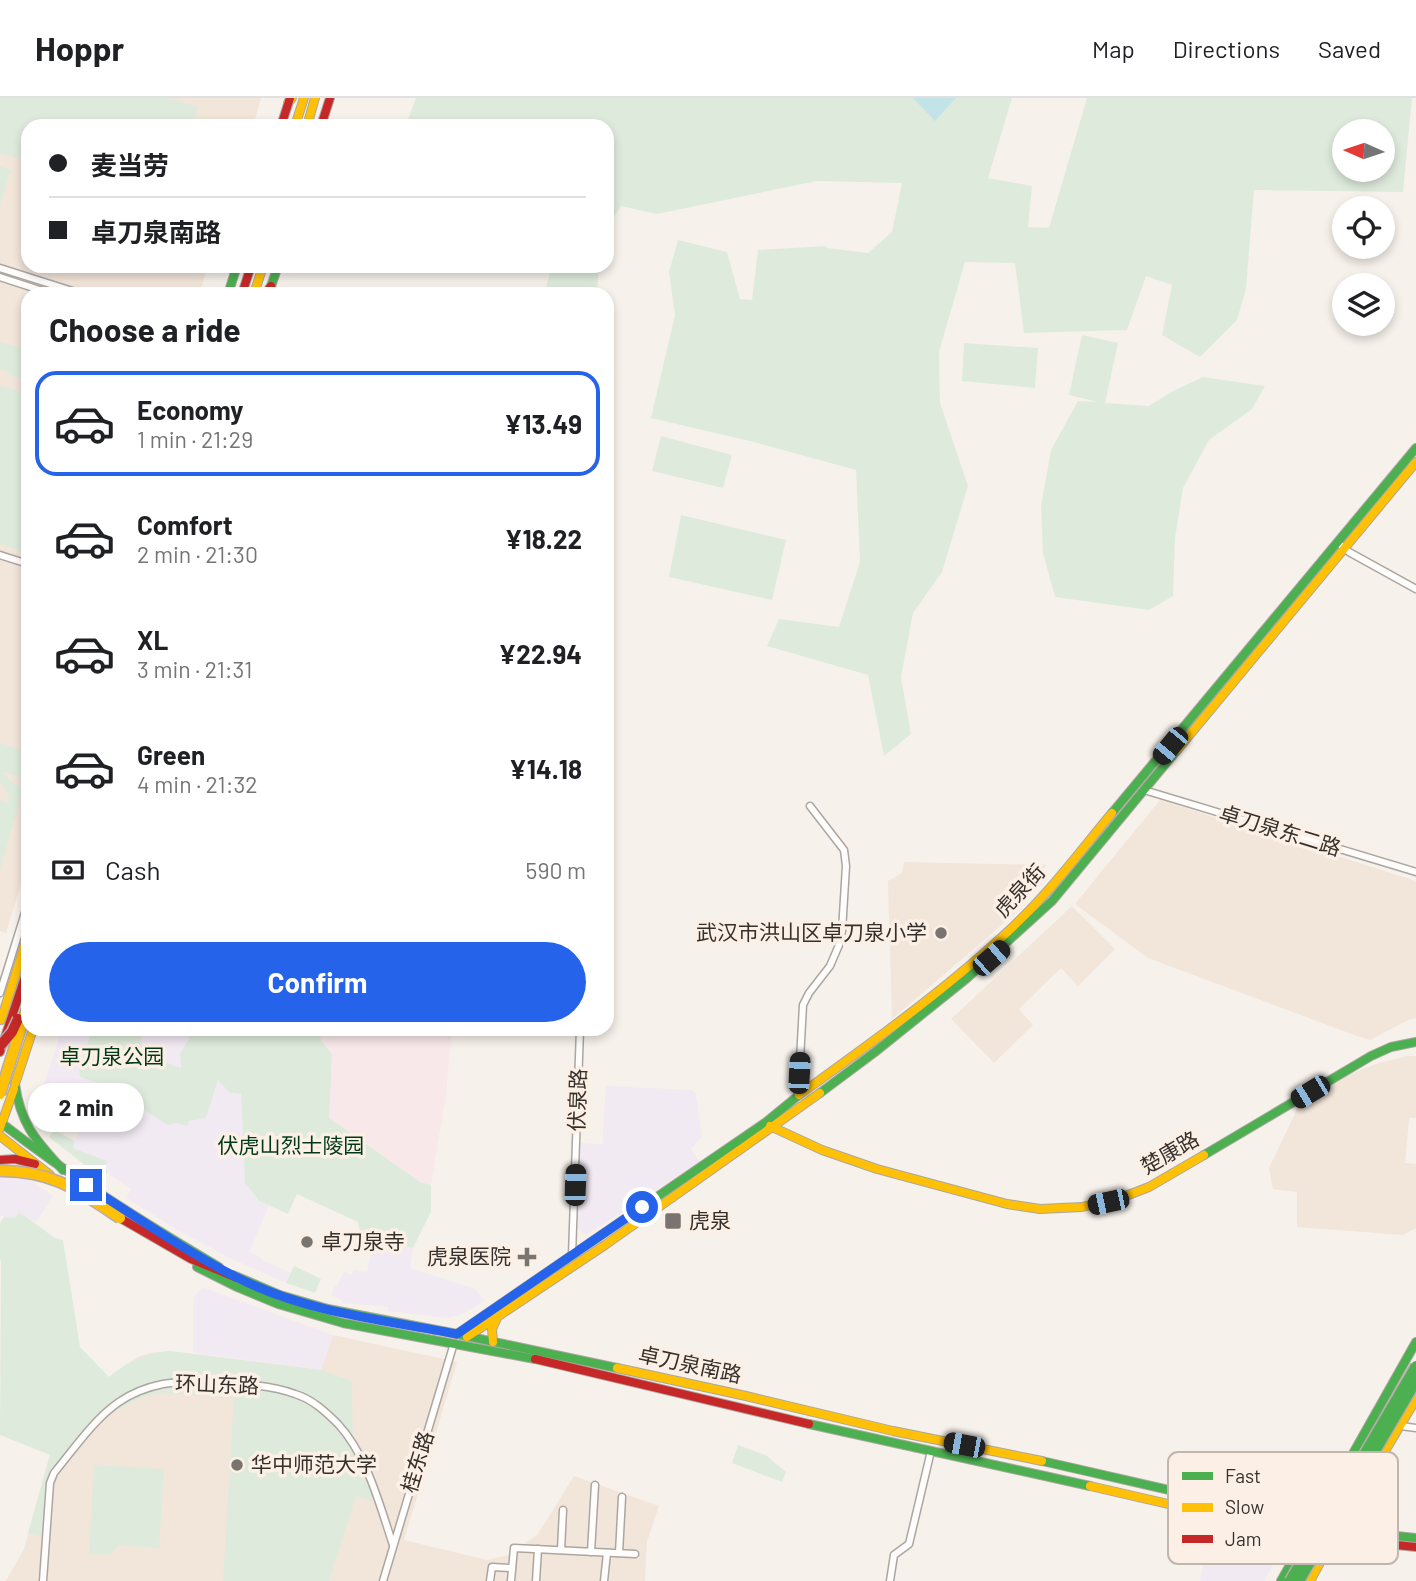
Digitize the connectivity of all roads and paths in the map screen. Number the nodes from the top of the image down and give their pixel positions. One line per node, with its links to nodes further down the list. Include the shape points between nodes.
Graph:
1 (304, 98): 6 (main road)
2 (316, 98): 7 (main road)
3 (330, 98): 8 (main road)
4 (290, 100): 5 (main road)
5 (283, 119)
6 (297, 119)
7 (309, 119)
8 (323, 119)
9 (0, 268): 12 (street)
10 (0, 277): 11 (street)
11 (31, 287)
12 (60, 287)
13 (1416, 448): 15 (main road, 虎泉街)
14 (1416, 462): 15 (main road, 虎泉街)
15 (1341, 546): 18 (street); 19 (main road, 虎泉街); 37 (main road, 虎泉街, via 1004,936)
16 (0, 555): 17 (street)
17 (21, 562)
18 (1416, 589)
19 (1144, 790): 21 (street, 卓刀泉东二路); 39 (main road, 虎泉街, via 1052,901 1010,942 953,991)
20 (810, 806): 37 (street, via 844,850 846,866 839,945 803,1005)
21 (1416, 872)
22 (21, 926): 25 (street)
23 (21, 956): 27 (main road)
24 (21, 990): 33 (main road, bridge)
25 (0, 993)
26 (21, 1014): 32 (main road, bridge)
27 (0, 1022)
28 (21, 1027): 36 (main road, bridge)
29 (31, 1036): 34 (main road)
30 (580, 1036): 45 (street, 伏泉路)
31 (1416, 1042): 39 (main road, 楚康路, via 1391,1046 1371,1056 1136,1194 1076,1208 1040,1209 988,1199 885,1171 814,1147)
32 (0, 1046)
33 (0, 1054): 34 (main road, via 12,1061)
34 (24, 1058): 35 (main road)
35 (15, 1084): 38 (main road); 43 (main road, via 26,1126)
36 (0, 1094)
37 (798, 1096): 39 (main road, 虎泉街)
38 (1, 1124): 43 (main road, 卓刀泉南路)
39 (769, 1125): 45 (main road, 虎泉街); 47 (main road, 虎泉街)
40 (0, 1136): 42 (main road, 卓刀泉南路)
41 (0, 1160): 42 (main road)
42 (35, 1164): 48 (main road, 卓刀泉南路, via 145,1239 250,1293 343,1324)
43 (63, 1170): 46 (main road, 卓刀泉南路)
44 (0, 1171): 46 (main road, bridge, via 53,1177 188,1257)
45 (572, 1255): 48 (main road, 虎泉街)
46 (237, 1278): 48 (main road, 卓刀泉南路, via 321,1308)
47 (497, 1318): 48 (main road, 虎泉街); 49 (main road)
48 (459, 1338): 49 (main road, 卓刀泉南路); 56 (main road, 卓刀泉南路); 68 (street, 桂东路)
49 (493, 1342): 62 (main road, 卓刀泉南路)
50 (1416, 1342): 57 (main road)
51 (1416, 1366): 58 (main road, bridge)
52 (1416, 1381): 59 (main road, bridge)
53 (1416, 1399): 54 (main road)
54 (1401, 1426): 55 (street); 60 (main road)
55 (1416, 1428)
56 (932, 1451): 64 (main road, 卓刀泉南路); 88 (street, via 909,1544 894,1555)
57 (1354, 1452)
58 (1366, 1452)
59 (1374, 1452)
60 (1385, 1452)
61 (595, 1485): 73 (street)
62 (1168, 1490)
63 (622, 1497): 75 (street)
64 (1168, 1505)
65 (563, 1510): 72 (street)
66 (1398, 1536): 67 (main road, 卓刀泉南路)
67 (1416, 1538)
68 (393, 1545): 82 (street, 环山东路, via 357,1452 339,1425 311,1401 258,1385 175,1382 152,1386 117,1403 54,1473); 83 (street, 桂东路)
69 (1398, 1545): 70 (main road, 卓刀泉南路)
70 (1416, 1547)
71 (538, 1549): 72 (street); 81 (street, via 514,1548); 86 (street)
72 (561, 1550): 73 (street)
73 (591, 1552): 74 (street)
74 (607, 1553): 75 (street); 87 (street)
75 (619, 1553): 76 (street)
76 (635, 1554)
77 (1290, 1564): 89 (main road)
78 (1300, 1564): 90 (main road, bridge)
79 (1309, 1564): 91 (main road, bridge)
80 (1319, 1564): 92 (main road)
81 (512, 1568): 84 (street, via 492,1567); 85 (street)
82 (43, 1581)
83 (383, 1581)
84 (490, 1581)
85 (512, 1581)
86 (536, 1581)
87 (604, 1581)
88 (890, 1581)
89 (1281, 1581)
90 (1290, 1581)
91 (1299, 1581)
92 (1310, 1581)

